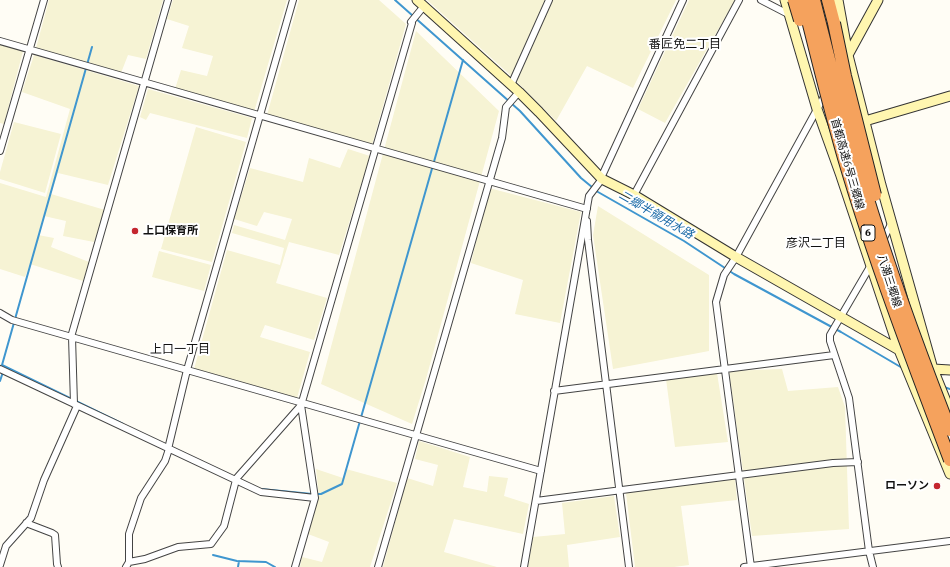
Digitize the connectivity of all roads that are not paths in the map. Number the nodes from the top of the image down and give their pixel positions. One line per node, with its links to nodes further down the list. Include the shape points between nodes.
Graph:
1 (44, 0): 19 (street)
2 (168, 0): 21 (street)
3 (293, 0): 26 (street)
4 (417, 0): 16 (main road)
5 (549, 0): 22 (street)
6 (683, 0): 31 (street)
7 (739, 0): 33 (street)
8 (761, 0): 17 (street)
9 (785, 0): 17 (main road, 八潮三郷線)
10 (794, 0): 30 (highway, bridge, via 816,79)
11 (803, 0): 30 (highway, 首都高速6号三郷線 / 6, bridge)
12 (814, 0): 41 (highway, 首都高速6号三郷線 / 6, bridge, via 865,190)
13 (830, 0): 41 (highway, bridge, via 852,104)
14 (838, 0): 20 (main road, 八潮三郷線)
15 (878, 0): 20 (main road)
16 (424, 6): 22 (main road); 28 (street, via 411,23)
17 (790, 15): 25 (main road, 八潮三郷線)
18 (0, 41): 19 (street)
19 (29, 50): 21 (street); 29 (street)
20 (848, 55): 25 (street); 27 (main road, 八潮三郷線)
21 (145, 83): 26 (street); 42 (street)
22 (511, 85): 23 (main road)
23 (519, 92): 31 (main road); 32 (street, via 506,107 502,138)
24 (950, 96): 27 (main road)
25 (817, 109): 36 (main road, 八潮三郷線); 37 (street)
26 (260, 116): 28 (street); 48 (street)
27 (865, 121): 35 (main road, 八潮三郷線); 36 (main road, via 855,128 854,133 870,200)
28 (376, 149): 32 (street); 52 (street)
29 (0, 151)
30 (844, 158): 58 (highway, 首都高速6号三郷線 / 6, bridge, via 906,346)
31 (602, 179): 33 (main road); 34 (street, via 590,194)
32 (489, 182): 34 (street); 56 (street)
33 (634, 195): 37 (main road)
34 (586, 211): 50 (street); 51 (street)
35 (892, 222): 38 (street); 47 (main road, 八潮三郷線)
36 (858, 226): 38 (main road, 八潮三郷線)
37 (736, 257): 40 (main road); 45 (street, via 725,273 716,302)
38 (871, 265): 40 (street); 43 (main road, 八潮三郷線)
39 (0, 313): 42 (street, via 12,320)
40 (841, 318): 43 (main road); 44 (street, via 830,336)
41 (908, 319): 55 (highway, 首都高速6号三郷線 / 6, bridge)
42 (71, 337): 48 (street); 53 (street)
43 (899, 350): 47 (main road); 61 (main road, 八潮三郷線)
44 (834, 355): 45 (street); 59 (street, via 849,398)
45 (724, 368): 50 (street); 62 (street)
46 (0, 369): 53 (street)
47 (933, 369): 49 (main road); 54 (main road, 八潮三郷線)
48 (187, 370): 52 (street); 57 (street)
49 (950, 370)
50 (606, 384): 51 (street); 64 (street)
51 (554, 391): 60 (street)
52 (302, 403): 56 (street); 63 (street); 65 (street)
53 (75, 405): 57 (street); 67 (street, via 31,518)
54 (950, 411)
55 (950, 430)
56 (416, 436): 60 (street); 74 (street)
57 (168, 449): 63 (street); 70 (street, via 165,461 142,498 129,534)
58 (950, 460)
59 (858, 462): 62 (street); 69 (street)
60 (541, 471): 66 (street)
61 (950, 474)
62 (738, 476): 64 (street); 77 (street)
63 (236, 480): 65 (street, via 261,492); 70 (street, via 224,526 211,544 178,547)
64 (620, 490): 66 (street); 76 (street)
65 (315, 498): 73 (street)
66 (536, 501): 75 (street)
67 (26, 524): 71 (street, via 6,546); 72 (street, via 54,535)
68 (950, 541): 69 (street)
69 (869, 551): 77 (street); 78 (street)
70 (127, 564)
71 (0, 565)
72 (58, 567)
73 (295, 567)
74 (378, 567)
75 (524, 567)
76 (629, 567)
77 (748, 567)
78 (873, 567)

